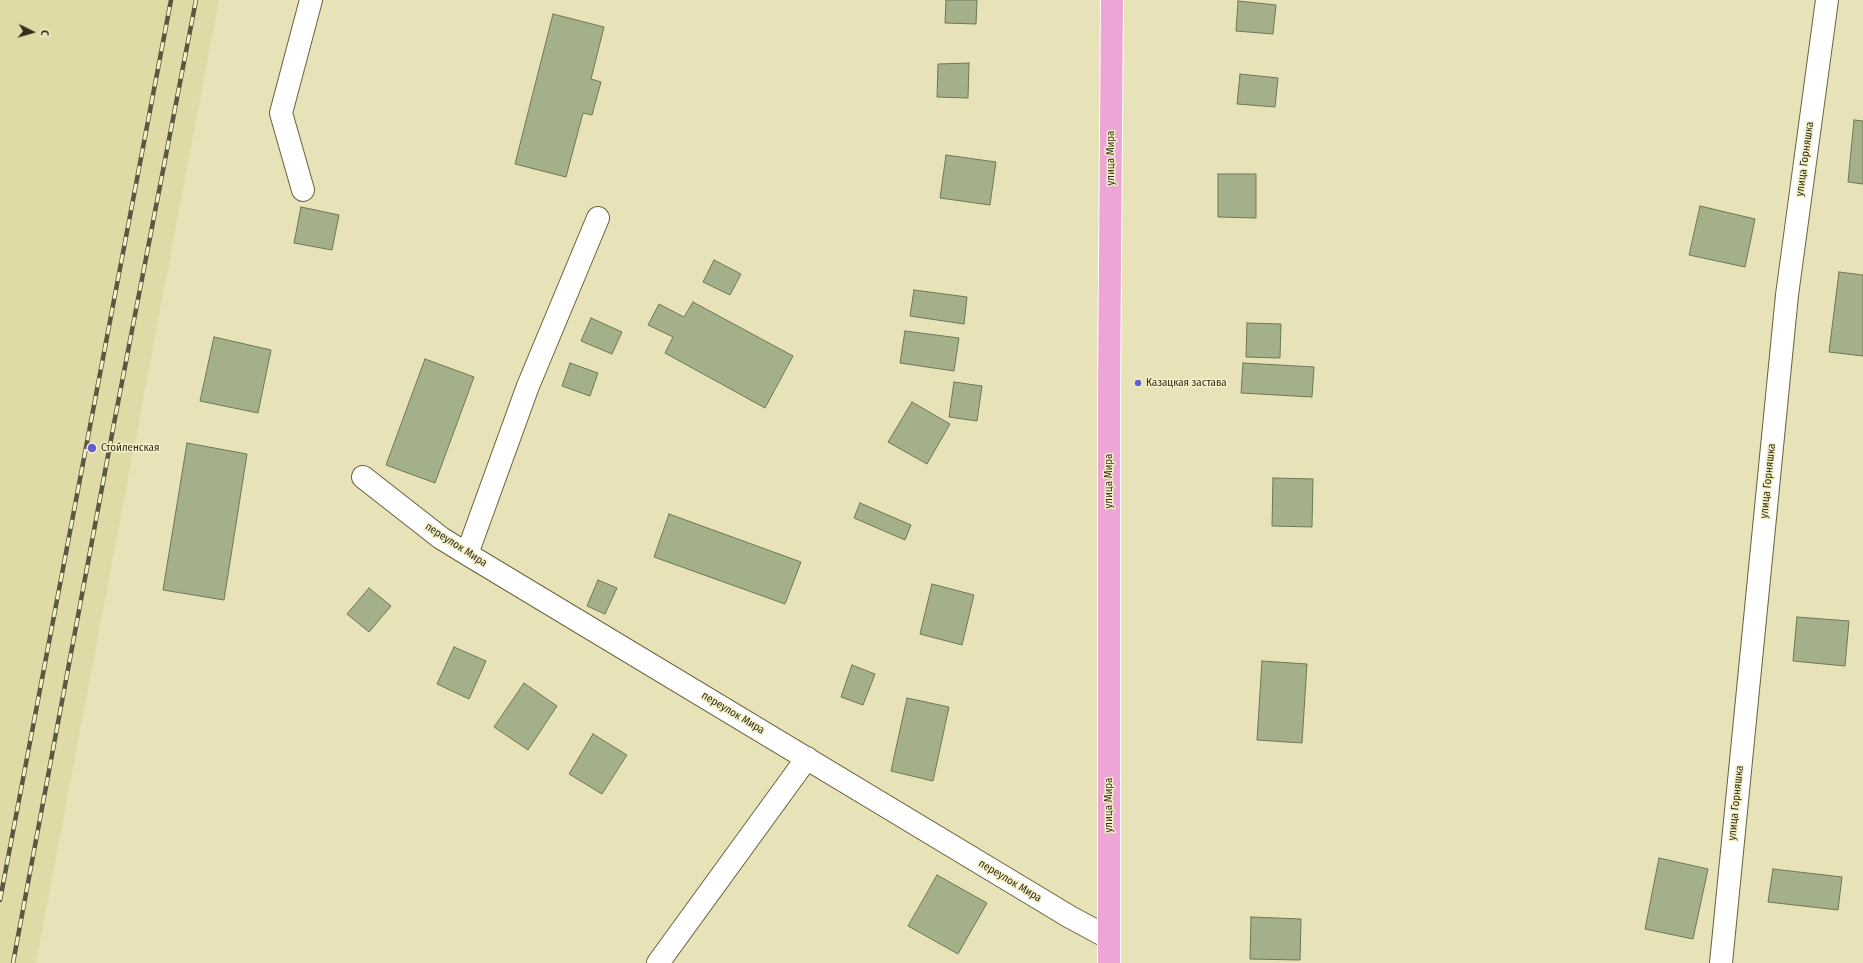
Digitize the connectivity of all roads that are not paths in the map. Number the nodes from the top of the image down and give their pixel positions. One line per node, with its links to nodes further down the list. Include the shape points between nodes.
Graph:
1 (311, 0): 4 (street, via 281,113)
2 (1112, 0): 9 (main road, улица Мира)
3 (1827, 0): 12 (street, улица Горняшка, via 1786,295)
4 (303, 190)
5 (598, 218): 7 (street, via 528,386)
6 (363, 477): 7 (street, переулок Мира, via 441,538)
7 (467, 554): 8 (street, переулок Мира)
8 (807, 758): 9 (street, переулок Мира); 10 (street)
9 (1109, 938): 11 (main road, улица Мира)
10 (658, 963)
11 (1109, 963)
12 (1721, 963)

